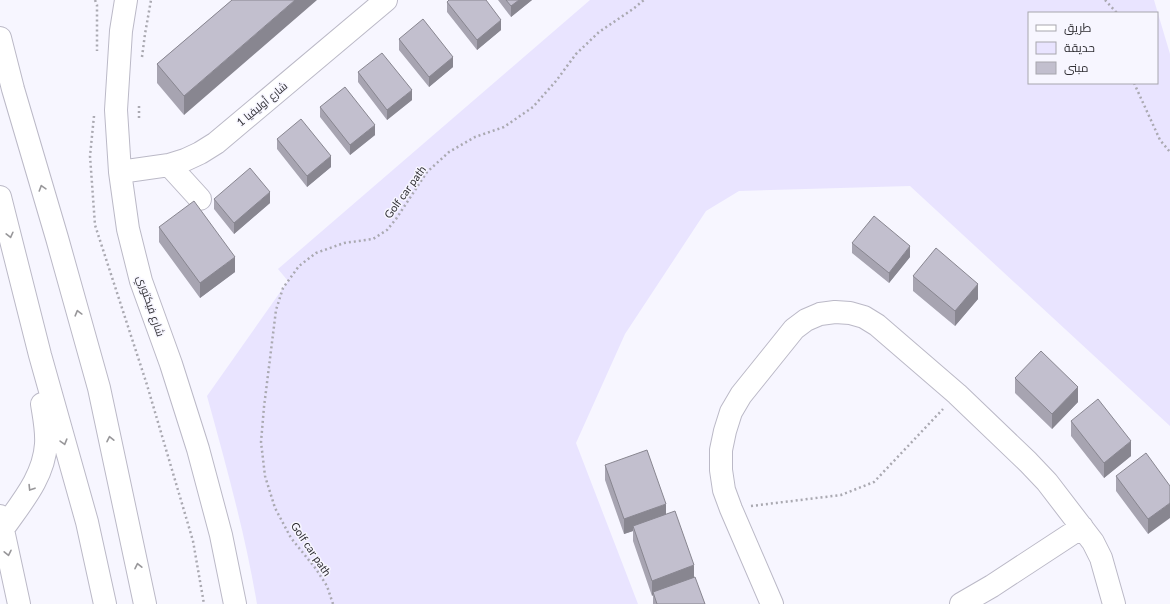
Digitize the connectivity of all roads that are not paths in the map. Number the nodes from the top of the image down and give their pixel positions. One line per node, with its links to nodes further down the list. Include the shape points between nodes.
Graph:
1 (126, 0): 5 (street, شارع فيكتوري, via 121,31 116,110)
2 (386, 0): 4 (street, شارع أوليفيا 1, via 216,143 185,160)
3 (0, 38): 13 (street, one-way to 3, via 99,388)
4 (169, 165): 5 (street, شارع أوليفيا 1); 7 (street)
5 (120, 172): 14 (street, شارع فيكتوري, via 128,229 141,281 198,449 221,535)
6 (0, 197): 8 (street, one-way to 8)
7 (200, 199)
8 (40, 355): 9 (street, one-way to 9, via 45,456 36,480); 12 (street, one-way to 12, via 86,522)
9 (2, 522): 11 (street, one-way to 11)
10 (1082, 527): 15 (street, via 1028,462 957,394 877,325 864,317 850,313 820,314 794,329 741,395 731,412 721,450 724,490); 16 (street); 17 (street, via 1101,558)
11 (19, 604)
12 (105, 604)
13 (146, 604)
14 (235, 604)
15 (772, 604)
16 (961, 604)
17 (1114, 604)

